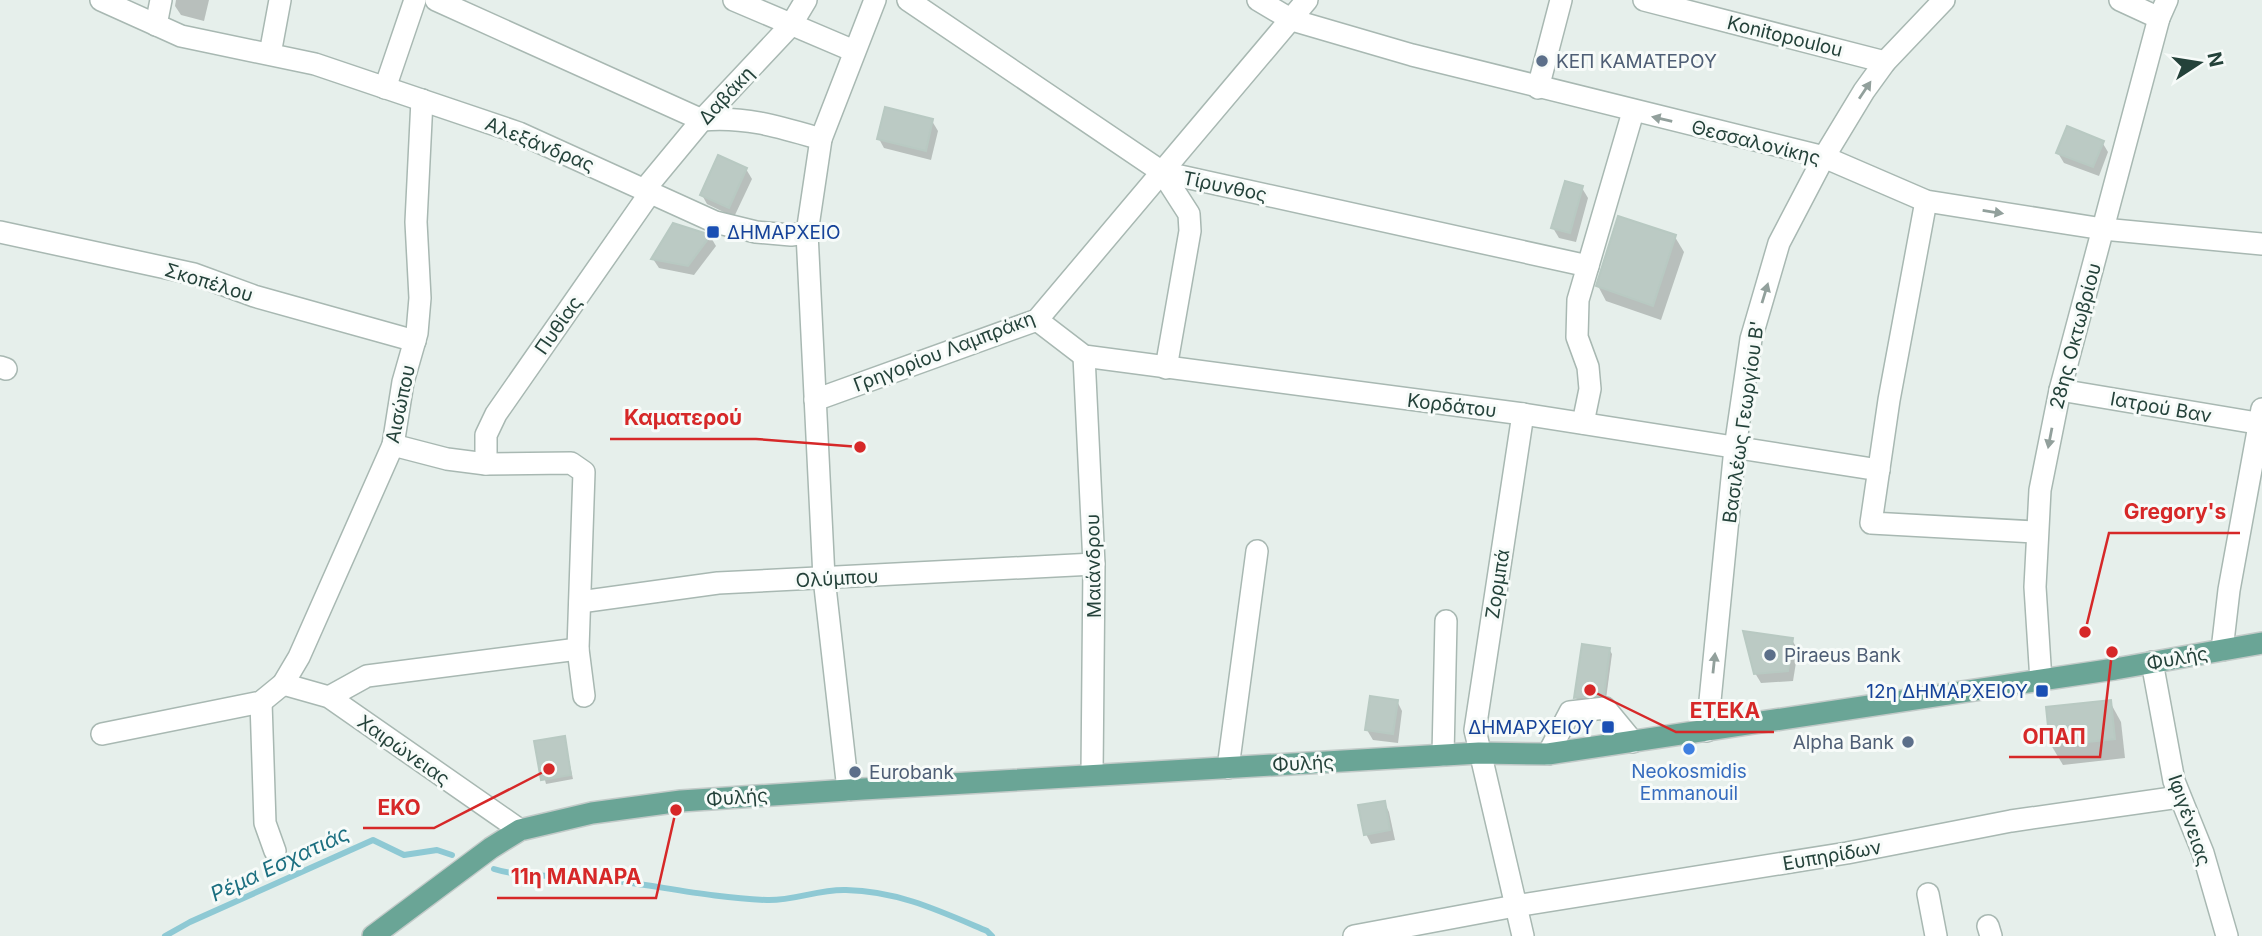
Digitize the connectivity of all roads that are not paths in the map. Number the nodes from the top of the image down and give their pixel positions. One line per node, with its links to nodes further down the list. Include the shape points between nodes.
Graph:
1 (101, 0): 18 (street, Αλεξάνδρας)
2 (161, 0): 18 (street)
3 (280, 0): 21 (street)
4 (415, 0): 23 (street)
5 (436, 0): 27 (street)
6 (734, 0): 19 (street)
7 (806, 0): 19 (street, Δαβάκη)
8 (875, 0): 20 (street)
9 (908, 0): 30 (street, Τίρυνθος)
10 (1258, 0): 17 (street, Θεσσαλονίκης)
11 (1307, 0): 17 (street, Γρηγορίου Λαμπράκη)
12 (1561, 0): 24 (street)
13 (1644, 0): 22 (street, Konitopoulou)
14 (1944, 0): 22 (street, Βασιλέως Γεωργίου Β')
15 (2120, 0): 16 (street)
16 (2163, 9): 33 (street, 28ης Οκτωβρίου)
17 (1292, 20): 24 (street, Θεσσαλονίκης); 30 (street, Γρηγορίου Λαμπράκη)
18 (156, 25): 21 (street, Αλεξάνδρας, via 210,44)
19 (791, 25): 20 (street); 27 (street, Δαβάκη)
20 (854, 51): 28 (street)
21 (270, 54): 23 (street, Αλεξάνδρας)
22 (1885, 62): 29 (street, Βασιλέως Γεωργίου Β', one-way to 22)
23 (385, 88): 25 (street, Αλεξάνδρας)
24 (1538, 88): 26 (street, Θεσσαλονίκης)
25 (422, 100): 31 (street, Αλεξάνδρας, via 557,148); 39 (street, Αισώπου, via 416,222 420,298)
26 (1633, 112): 29 (street, Θεσσαλονίκης, one-way to 26); 37 (street)
27 (702, 120): 28 (street, via 733,117); 31 (street, Δαβάκη)
28 (821, 139): 35 (street)
29 (1824, 158): 32 (street, Θεσσαλονίκης); 48 (street, Βασιλέως Γεωργίου Β', one-way to 29, via 1751,339 1779,243)
30 (1162, 172): 37 (street, Τίρυνθος); 38 (street, Γρηγορίου Λαμπράκη); 41 (street, via 1189,214 1190,231)
31 (647, 191): 35 (street, Αλεξάνδρας, via 715,222 756,232); 49 (street, Πυθίας, via 496,414 486,435)
32 (1926, 201): 33 (street, Θεσσαλονίκης, one-way to 33); 50 (street)
33 (2104, 229): 36 (street, Θεσσαλονίκης); 42 (street, 28ης Οκτωβρίου)
34 (0, 232): 39 (street, Σκοπέλου, via 194,275)
35 (807, 233): 43 (street)
36 (2262, 244)
37 (1588, 266): 46 (street, via 1576,324 1590,389)
38 (1037, 320): 40 (street, Κορδάτου); 43 (street, Γρηγορίου Λαμπράκη)
39 (415, 341): 47 (street, Αισώπου, via 402,382)
40 (1084, 356): 41 (street, Κορδάτου); 53 (street, Μαιάνδρου)
41 (1166, 368): 44 (street, Κορδάτου)
42 (2060, 390): 45 (street, Ιατρού Βαν); 51 (street, 28ης Οκτωβρίου, one-way to 51)
43 (815, 400): 54 (street)
44 (1523, 414): 46 (street, Κορδάτου); 69 (street, Ζορμπά, via 1475,730)
45 (2261, 419): 59 (street)
46 (1583, 423): 48 (street, Κορδάτου)
47 (393, 445): 49 (street); 62 (street, Αισώπου)
48 (1735, 448): 50 (street, Κορδάτου); 66 (street, Βασιλέως Γεωργίου Β', one-way to 48)
49 (486, 464): 55 (street, via 571,463 584,472)
50 (1879, 470): 51 (street, via 1871,523)
51 (2036, 532): 61 (street, 28ης Οκτωβρίου)
52 (1257, 551): 72 (street)
53 (1094, 564): 54 (street, Ολύμπου); 73 (street, Μαιάνδρου)
54 (824, 578): 55 (street, Ολύμπου, via 718,583); 74 (street)
55 (580, 602): 58 (street)
56 (1446, 621): 71 (street)
57 (2262, 643): 59 (main road, Φυλής)
58 (578, 649): 63 (street); 64 (street, via 367,676)
59 (2222, 649): 60 (main road, Φυλής)
60 (2152, 662): 61 (main road, Φυλής); 75 (street, Ιφιγένειας)
61 (2041, 681): 66 (main road, Φυλής)
62 (283, 684): 64 (street, Χαιρώνειας); 65 (street)
63 (584, 696)
64 (329, 697): 76 (street, Χαιρώνειας)
65 (261, 702): 67 (street); 77 (street, via 265,823)
66 (1707, 731): 68 (main road, Φυλής)
67 (102, 734)
68 (1633, 741): 70 (main road, Φυλής); 70 (street, via 1605,708 1570,712)
69 (1479, 752): 70 (main road, Φυλής); 71 (main road, Φυλής); 79 (street, Ζορμπά)
70 (1548, 754)
71 (1443, 755): 72 (main road, Φυλής)
72 (1228, 768): 73 (main road, Φυλής)
73 (1092, 775): 74 (main road, Φυλής)
74 (848, 790): 76 (main road, Φυλής, via 657,804)
75 (2179, 797): 79 (street, Ευπηρίδων, via 2011,821 1847,853); 84 (street, Ιφιγένειας, via 2203,853)
76 (520, 830): 80 (main road, Φυλής)
77 (275, 851)
78 (1928, 894): 83 (street)
79 (1515, 906): 81 (street, Ευπηρίδων); 82 (street)
80 (373, 936)
81 (1354, 936)
82 (1523, 936)
83 (1936, 936)
84 (2227, 936)

